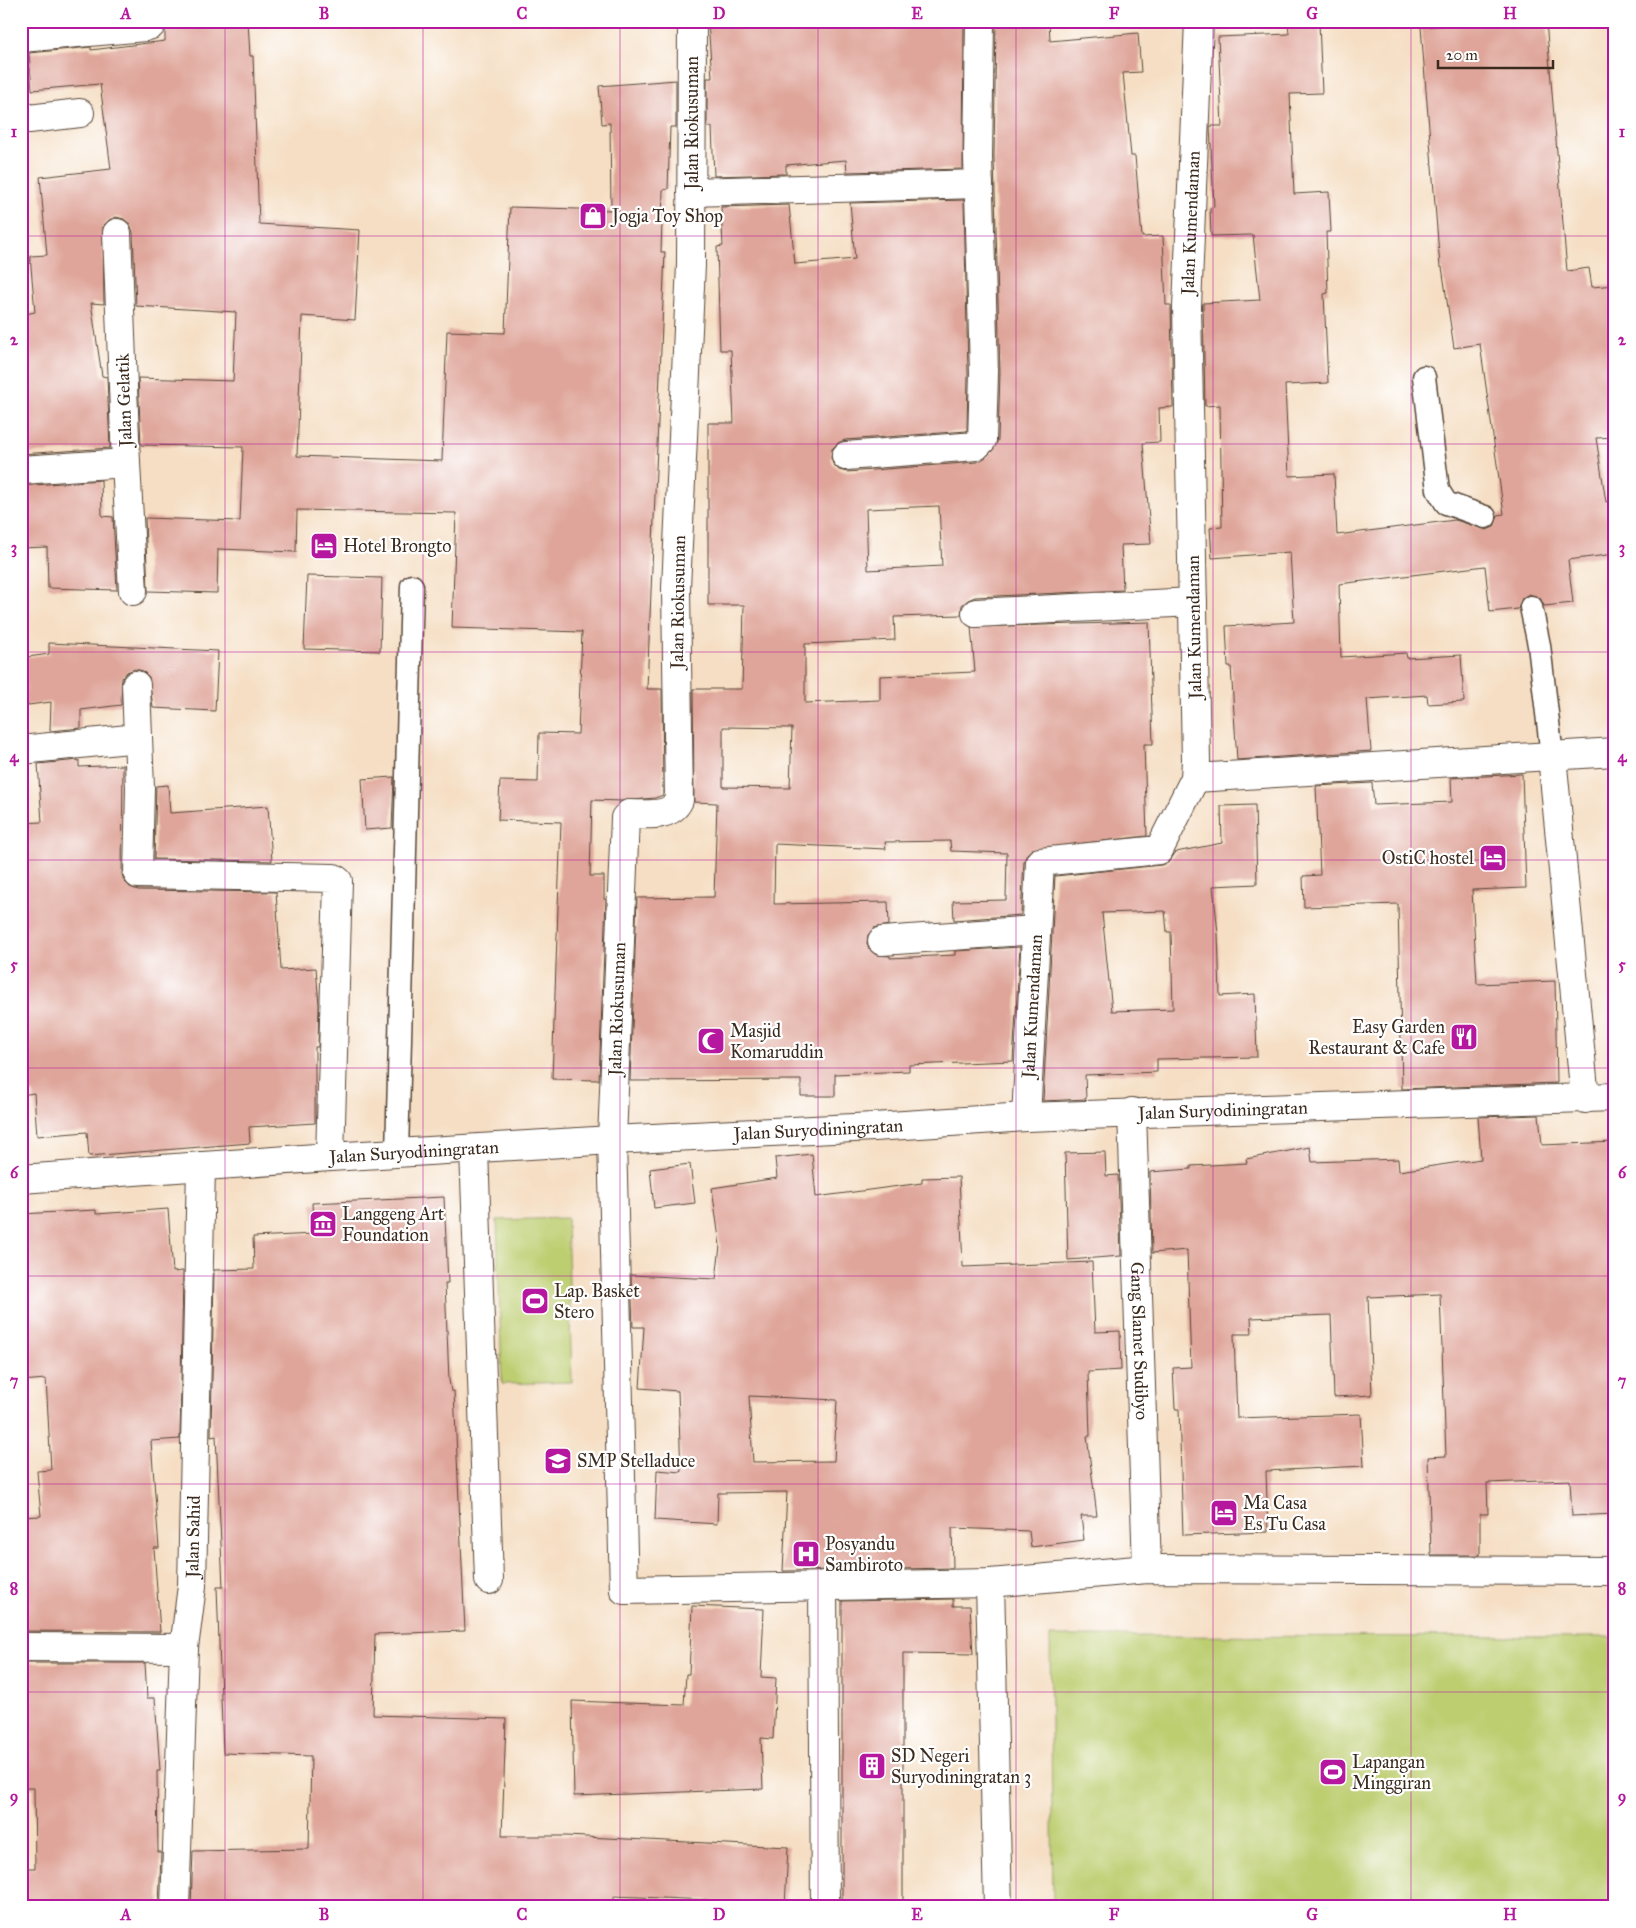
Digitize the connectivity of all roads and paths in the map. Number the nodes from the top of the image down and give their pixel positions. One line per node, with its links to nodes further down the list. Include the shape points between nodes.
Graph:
1 (152, 21): 5 (street, via 145,27)
2 (692, 21): 9 (street, Jalan Riokusuman)
3 (980, 21): 8 (street)
4 (1199, 21): 18 (street, Jalan Kumendaman, via 1187,306)
5 (21, 38)
6 (21, 113): 7 (street, via 29,119)
7 (80, 113)
8 (979, 184): 9 (street); 12 (street, via 984,374 982,440 976,446)
9 (691, 192): 33 (street, Jalan Riokusuman, via 691,265 676,588 678,800 667,813 629,814 625,818)
10 (117, 233): 13 (street, Jalan Gelatik)
11 (1424, 377): 15 (lane, via 1438,490 1446,503)
12 (846, 456)
13 (126, 463): 14 (street, Jalan Gelatik); 17 (street)
14 (21, 470)
15 (1485, 517)
16 (412, 586): 35 (lane)
17 (133, 591)
18 (1193, 602): 20 (street); 26 (street, Jalan Kumendaman)
19 (1531, 607): 25 (lane, via 1539,645)
20 (976, 614)
21 (136, 685): 22 (street)
22 (138, 738): 23 (street); 36 (street, via 138,874 334,878 338,881)
23 (21, 750)
24 (1615, 752): 25 (street)
25 (1552, 756): 26 (street); 30 (street)
26 (1195, 778): 27 (street, Jalan Kumendaman, via 1159,850 1040,862)
27 (1036, 930): 28 (street); 32 (street, Jalan Kumendaman)
28 (882, 941)
29 (1615, 1097): 30 (street, Jalan Suryodiningratan)
30 (1585, 1099): 31 (street, Jalan Suryodiningratan)
31 (1132, 1112): 32 (street, Jalan Suryodiningratan); 39 (street, Gang Slamet Sudibyo)
32 (1026, 1117): 33 (street, Jalan Suryodiningratan)
33 (612, 1140): 34 (street, Jalan Suryodiningratan); 43 (street, via 624,1590)
34 (474, 1149): 35 (street, Jalan Suryodiningratan); 41 (street)
35 (397, 1153): 36 (street, Jalan Suryodiningratan)
36 (330, 1157): 37 (street, Jalan Suryodiningratan)
37 (202, 1166): 38 (street, Jalan Suryodiningratan); 45 (street, Jalan Sahid, via 192,1586)
38 (21, 1179)
39 (1147, 1569): 40 (street); 42 (street)
40 (1615, 1571)
41 (489, 1580)
42 (990, 1584): 43 (street); 48 (street)
43 (824, 1585): 47 (street)
44 (21, 1646): 45 (street)
45 (184, 1648): 46 (street, Jalan Sahid)
46 (175, 1907)
47 (825, 1907)
48 (998, 1907)

